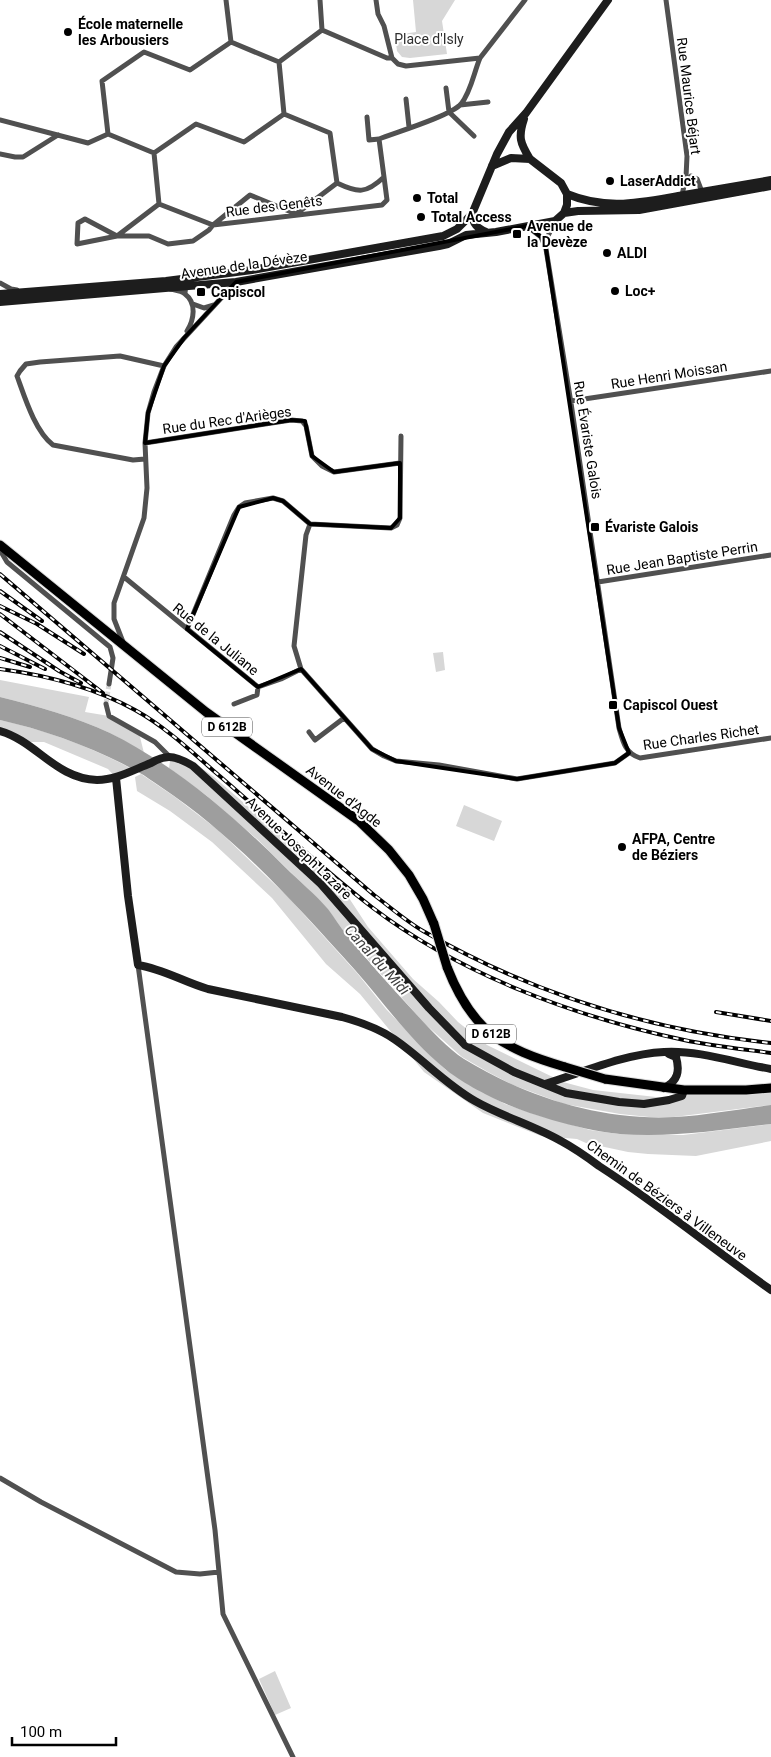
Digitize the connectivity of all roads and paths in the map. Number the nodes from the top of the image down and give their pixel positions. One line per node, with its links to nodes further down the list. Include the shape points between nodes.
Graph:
1 (226, 0): 8 (street)
2 (320, 0): 7 (street)
3 (376, 0): 9 (street)
4 (525, 0): 10 (street)
5 (608, 0): 18 (main road)
6 (666, 0): 37 (street, Rue Maurice Béjart, via 687,156)
7 (322, 30): 9 (street); 11 (street)
8 (231, 42): 11 (street); 22 (street, via 190,70 144,52 102,81)
9 (392, 58): 10 (street, via 406,66)
10 (480, 58): 15 (street)
11 (279, 62): 17 (street)
12 (446, 88): 16 (street)
13 (406, 99): 21 (street)
14 (488, 102): 15 (street)
15 (460, 104): 16 (street)
16 (449, 112): 21 (street); 24 (street)
17 (284, 114): 26 (street, via 244,142 196,124); 33 (street, via 330,133)
18 (525, 116): 28 (main road, via 520,132 522,145); 29 (main road, via 509,132)
19 (367, 117): 25 (street, via 369,140)
20 (0, 120): 23 (street)
21 (409, 127): 25 (street)
22 (108, 134): 23 (street, via 88,143); 26 (street)
23 (58, 135): 27 (street, via 23,157)
24 (474, 136)
25 (379, 139): 31 (street)
26 (154, 153): 38 (street)
27 (0, 154)
28 (530, 159): 29 (main road, via 511,158); 36 (main road, via 561,183)
29 (492, 166): 41 (main road)
30 (691, 176): 35 (street, via 697,179)
31 (384, 177): 33 (street, via 364,191 353,191); 40 (street, Rue des Genêts, via 386,200 382,205)
32 (771, 180): 35 (main road)
33 (337, 183): 40 (street)
34 (771, 186): 39 (main road, via 639,210)
35 (702, 192): 37 (main road)
36 (567, 194): 37 (main road, via 612,204 639,204); 39 (main road)
37 (682, 195)
38 (159, 204): 43 (street); 46 (street)
39 (564, 213): 42 (main road)
40 (296, 214): 43 (street, Rue des Genêts); 43 (street, via 250,195)
41 (472, 214): 45 (main road, via 479,229); 48 (main road, Avenue de la Dévèze, via 454,231 442,236)
42 (555, 221): 44 (main road); 47 (street, Rue Évariste Galois)
43 (212, 225): 46 (street, Rue des Genêts, via 193,241 168,244 149,236)
44 (527, 226): 45 (main road); 47 (street, Rue Évariste Galois, via 541,237)
45 (488, 233): 49 (main road, Avenue de la Dévèze, via 466,235 439,246)
46 (117, 236): 46 (street, via 85,219 78,223 77,244)
47 (546, 249): 61 (street, Rue Évariste Galois)
48 (252, 270): 51 (street, via 237,275 190,280); 52 (main road, Avenue de la Dévèze, via 166,282)
49 (236, 282): 51 (main road, Avenue de la Dévèze); 57 (street)
50 (0, 283): 52 (street, via 11,290); 53 (street)
51 (185, 290): 54 (main road, Avenue de la Dévèze, via 167,288); 56 (street)
52 (27, 292): 53 (main road, Avenue de la Dévèze)
53 (1, 295): 54 (street)
54 (53, 298): 55 (main road, Avenue de la Dévèze)
55 (0, 302)
56 (193, 304): 57 (street, via 204,308); 58 (street, via 193,315)
57 (215, 304): 58 (street)
58 (184, 338): 59 (street)
59 (164, 366): 63 (street, via 148,413); 64 (street, via 120,356 101,357 26,364 17,376 40,430 53,445 133,460)
60 (771, 371): 61 (street, Rue Henri Moissan)
61 (571, 402): 71 (street, Rue Évariste Galois)
62 (401, 436): 65 (street)
63 (145, 443): 64 (street); 65 (street, Rue du Rec d'Arièges, via 302,421 312,456 334,472)
64 (145, 459): 70 (street, via 144,518)
65 (400, 463): 66 (street, via 400,518 397,525 391,528)
66 (310, 524): 72 (street, via 282,501 273,498 239,507); 74 (street, via 306,535 294,646)
67 (0, 545): 73 (main road, Avenue d'Agde / D 612B)
68 (0, 550): 75 (street, via 7,562 110,647 113,658)
69 (771, 555): 71 (street, Rue Jean Baptiste Perrin)
70 (124, 577): 72 (street, Rue de la Juliane); 73 (street, via 114,602 114,620)
71 (598, 582): 83 (street, Rue Évariste Galois, via 619,728)
72 (187, 629): 76 (street, Rue de la Juliane)
73 (125, 647): 90 (main road, Avenue d'Agde / D 612B, bridge, via 206,712 359,821 389,850 423,899 463,1002 483,1029 533,1058 605,1079)
74 (301, 668): 76 (street, Rue de la Juliane); 79 (street, Rue Charles Richet)
75 (109, 684)
76 (258, 687): 78 (street, via 257,695)
77 (106, 704): 84 (street, via 109,716 156,742)
78 (234, 704)
79 (344, 718): 81 (street, via 315,740); 83 (street, Rue Charles Richet, via 372,748 396,761 517,779 614,763)
80 (0, 731): 85 (main road, via 13,734 68,774 95,780)
81 (308, 732)
82 (771, 738): 83 (street, Rue Charles Richet, via 640,758)
83 (628, 753)
84 (170, 757): 85 (main road); 89 (main road, Avenue Joseph Lazare, via 194,766 321,884 465,1045 514,1072)
85 (116, 778): 86 (main road)
86 (138, 965): 93 (main road, Chemin de Béziers à Villeneuve, via 156,968 208,989 362,1022 382,1032 475,1101 560,1140 604,1169 658,1205); 95 (street)
87 (665, 1052): 88 (main road, via 693,1053); 89 (main road, via 616,1061); 90 (main road, via 676,1057 679,1067 677,1078)
88 (771, 1069)
89 (545, 1084): 92 (main road, Avenue Joseph Lazare, via 566,1093 644,1104 682,1096)
90 (664, 1088): 92 (main road, Avenue d'Agde / D 612B)
91 (771, 1088): 92 (main road, D 612B)
92 (684, 1090)
93 (771, 1290)
94 (0, 1478): 95 (street, via 176,1572)
95 (219, 1572): 96 (street, via 223,1614)
96 (293, 1757)

